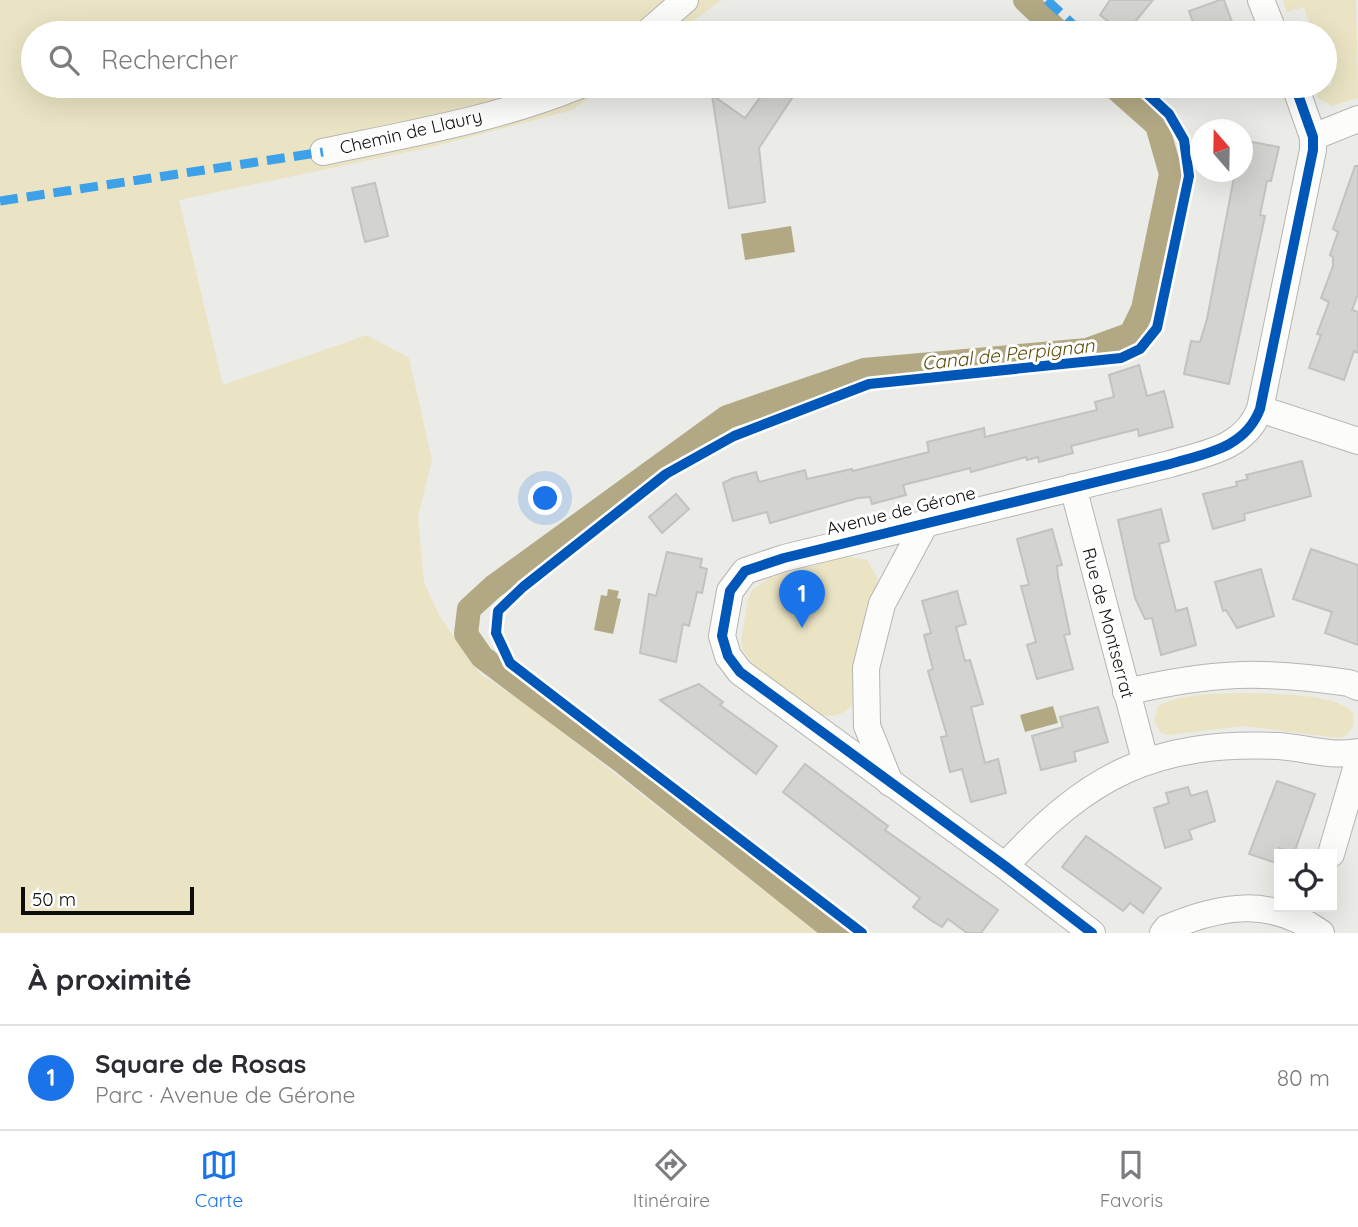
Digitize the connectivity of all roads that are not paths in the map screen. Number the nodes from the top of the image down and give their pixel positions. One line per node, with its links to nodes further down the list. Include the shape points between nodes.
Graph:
1 (685, 0): 3 (street)
2 (1261, 0): 4 (street)
3 (661, 21)
4 (1269, 21)
5 (548, 98): 9 (street, Chemin de Llaury, via 452,125)
6 (1298, 98): 8 (street)
7 (1358, 119): 8 (street)
8 (1313, 137): 10 (street, Avenue de Gérone)
9 (323, 152)
10 (1260, 409): 11 (street); 12 (street, Avenue de Gérone, via 1253,427 1230,446)
11 (1358, 441)
12 (1073, 486): 13 (street, Avenue de Gérone); 15 (street, Rue de Montserrat)
13 (925, 524): 19 (street, Avenue de Gérone, via 882,604 866,668 867,726); 19 (street, Avenue de Gérone, via 745,571 730,591 722,636 728,656 740,672)
14 (1358, 687): 15 (street, via 1287,674 1229,673)
15 (1126, 692): 17 (street, Rue de Montserrat)
16 (1358, 752): 17 (street, via 1334,756 1280,746 1199,748)
17 (1145, 760): 21 (street, via 1113,774 1076,799 1038,830)
18 (1358, 762): 20 (street)
19 (890, 783): 21 (street, Avenue de Gérone)
20 (1332, 849)
21 (1005, 866): 23 (street, Avenue de Gérone)
22 (1315, 921): 24 (street, via 1247,907 1205,912)
23 (1092, 933)
24 (1163, 933)

